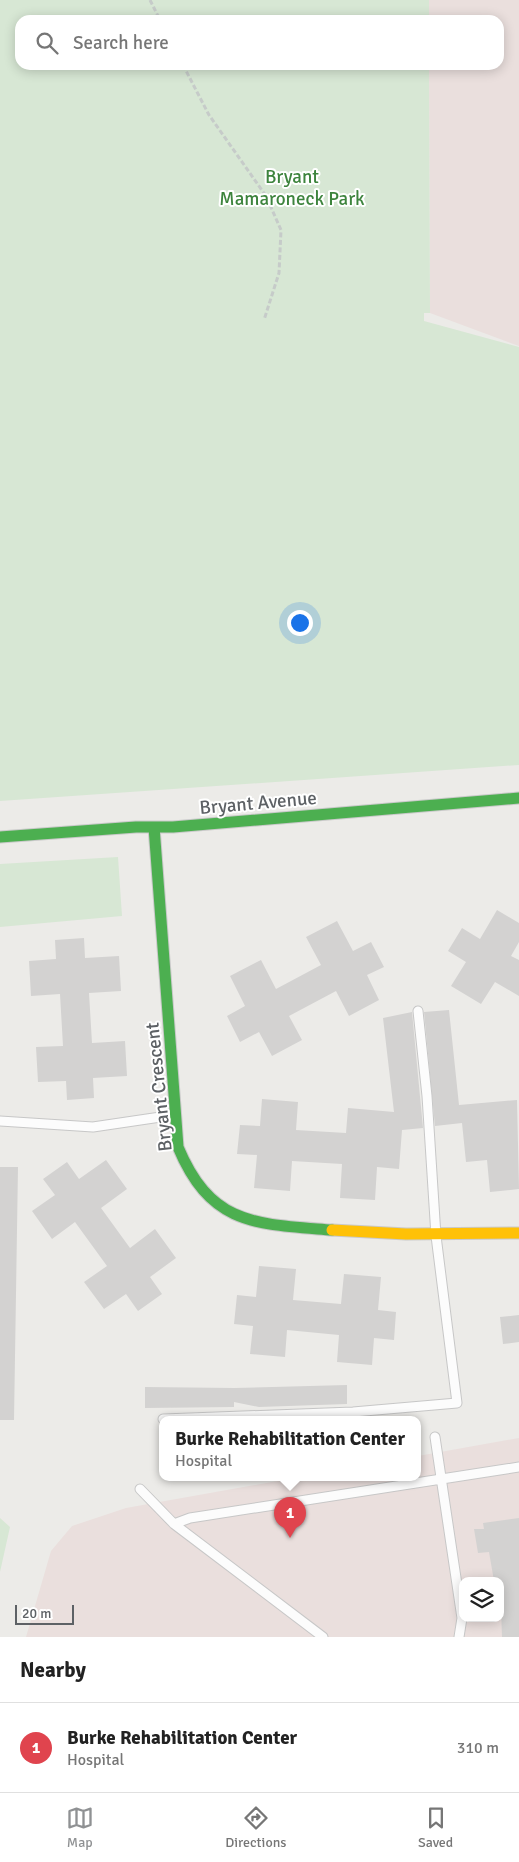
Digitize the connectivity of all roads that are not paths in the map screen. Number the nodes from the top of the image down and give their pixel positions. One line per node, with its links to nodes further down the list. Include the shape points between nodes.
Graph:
1 (519, 798): 2 (street, Bryant Avenue)
2 (154, 827): 3 (street, Bryant Avenue); 5 (street, Bryant Crescent)
3 (0, 837)
4 (418, 1011): 8 (lane)
5 (175, 1115): 6 (lane, via 93,1127); 8 (street, Bryant Crescent, via 178,1147 189,1174 204,1195 234,1215 266,1223 335,1231)
6 (0, 1121)
7 (519, 1232): 8 (street, Bryant Crescent)
8 (436, 1236): 9 (lane, via 457,1403 353,1412)
9 (244, 1416)
10 (435, 1437): 12 (lane)
11 (519, 1467): 12 (lane)
12 (440, 1478): 14 (lane, via 190,1518); 16 (lane, via 462,1618)
13 (140, 1489): 14 (lane)
14 (174, 1524): 15 (lane)
15 (323, 1637)
16 (459, 1637)

